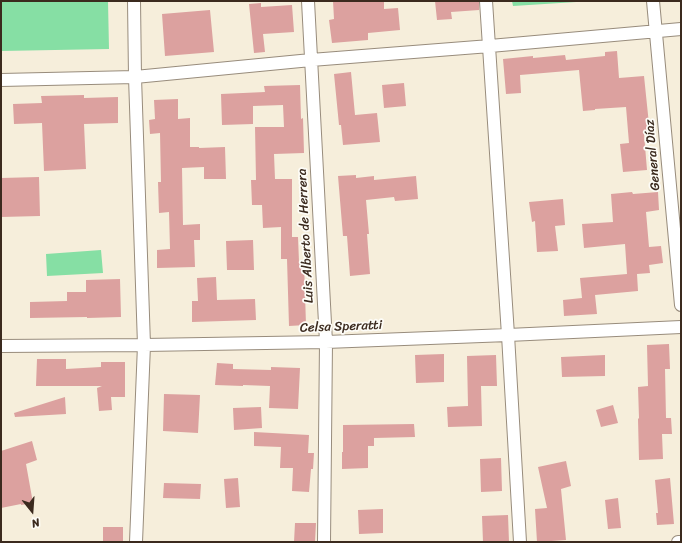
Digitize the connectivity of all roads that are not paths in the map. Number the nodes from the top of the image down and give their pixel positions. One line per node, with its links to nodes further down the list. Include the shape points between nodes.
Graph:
1 (134, 1): 9 (street)
2 (308, 1): 8 (street, Luis Alberto de Herrera)
3 (486, 1): 7 (street)
4 (653, 1): 6 (street, General Díaz)
5 (681, 29): 6 (street)
6 (655, 31): 7 (street); 11 (street, General Díaz)
7 (490, 46): 8 (street); 13 (street)
8 (311, 60): 9 (street); 14 (street, Luis Alberto de Herrera)
9 (135, 77): 10 (street); 15 (street)
10 (1, 80)
11 (681, 305)
12 (681, 327): 13 (street, Celsa Speratti)
13 (508, 335): 14 (street, Celsa Speratti); 19 (street)
14 (326, 342): 15 (street, Celsa Speratti); 18 (street, Luis Alberto de Herrera)
15 (144, 345): 16 (street, Celsa Speratti); 17 (street)
16 (1, 346)
17 (136, 542)
18 (324, 542)
19 (520, 542)

